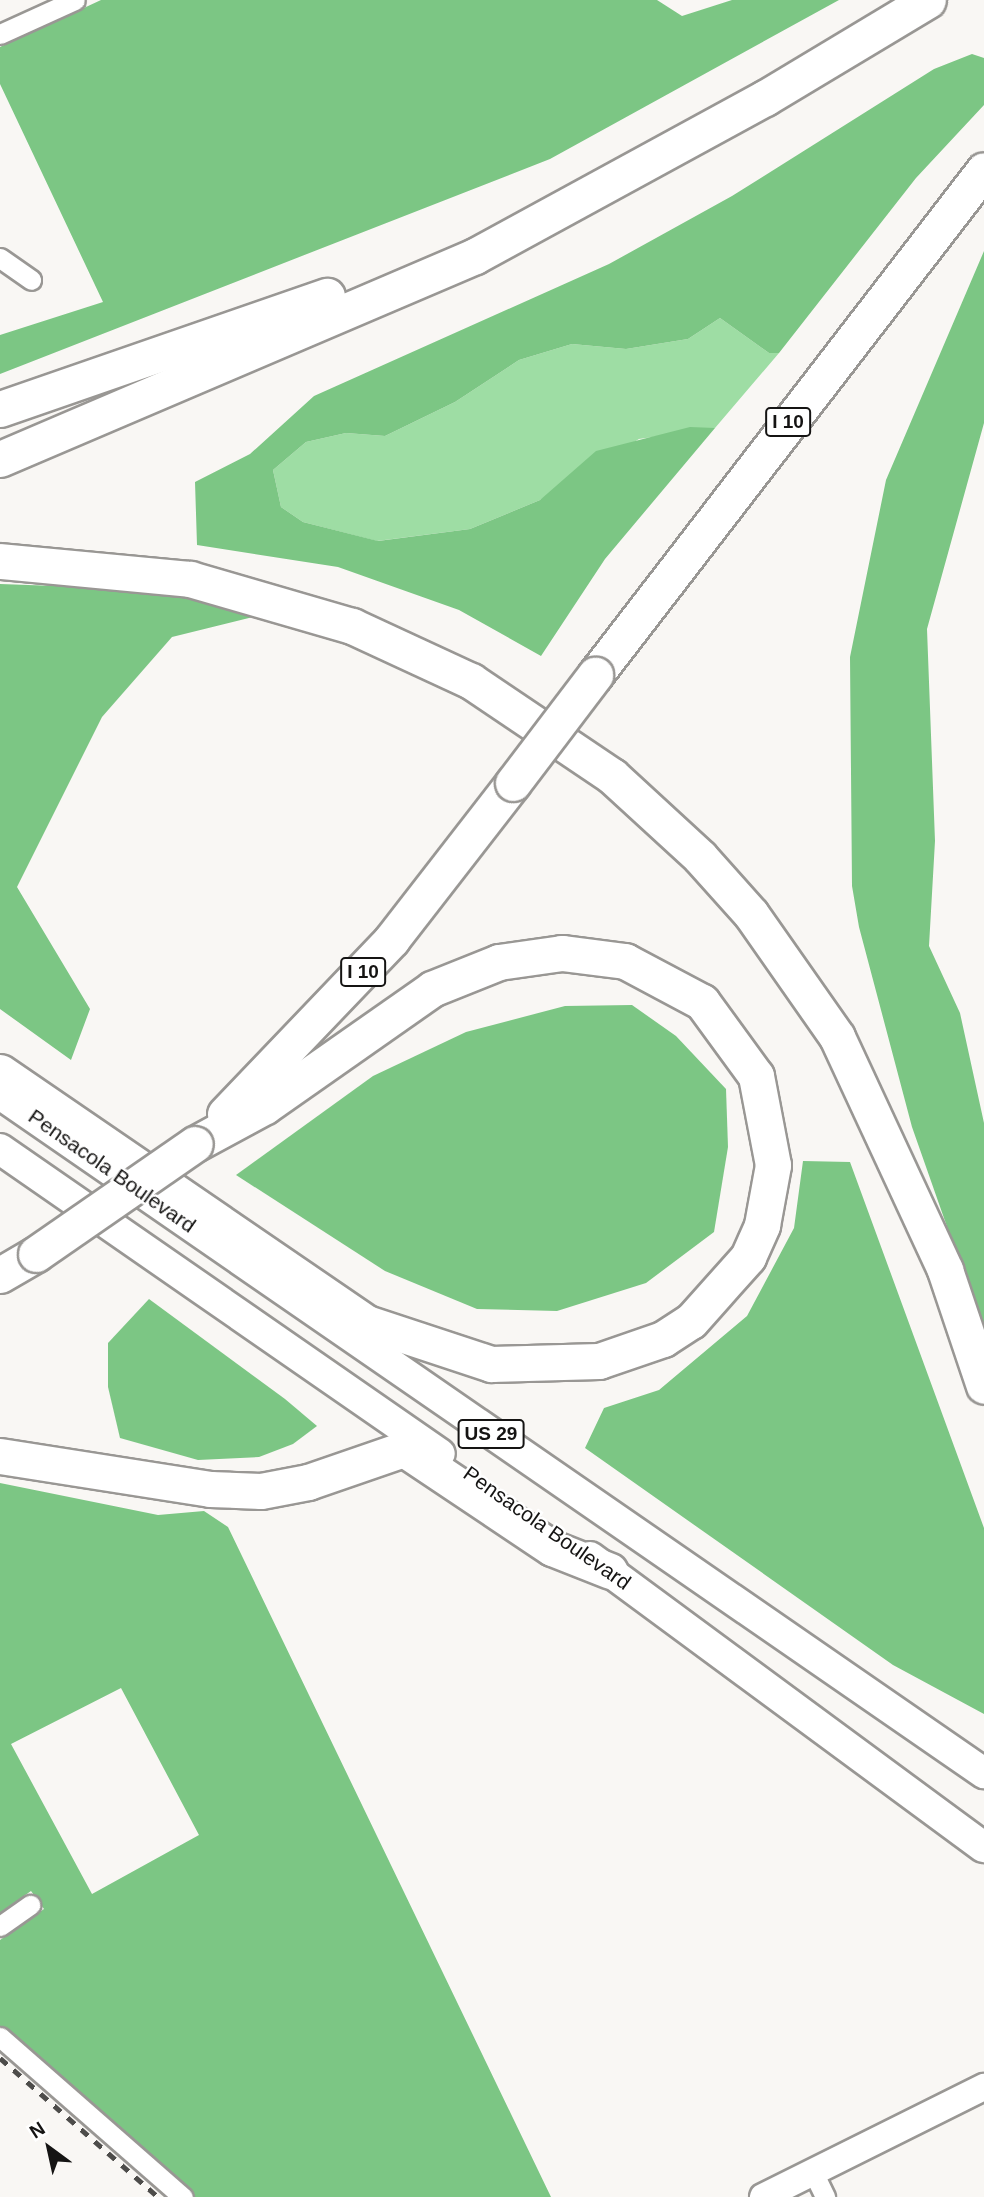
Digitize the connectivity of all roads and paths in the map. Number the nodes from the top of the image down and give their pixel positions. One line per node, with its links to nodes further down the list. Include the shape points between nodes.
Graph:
1 (75, 0): 3 (street)
2 (928, 0): 5 (highway, via 753,105)
3 (0, 34)
4 (984, 170): 13 (highway, I 10, bridge, via 383,949)
5 (475, 256): 8 (highway, via 367,282); 9 (highway)
6 (0, 258): 7 (street)
7 (31, 280)
8 (0, 409)
9 (0, 459)
10 (0, 561): 18 (highway, via 190,579 352,626 471,681 620,783 751,914 837,1037 945,1270)
11 (0, 1072): 13 (highway, via 367,1323 491,1364 598,1361 635,1351 691,1321 748,1257 762,1225 773,1165 756,1076 702,1002 625,961 562,953 499,962 432,989 265,1106)
12 (0, 1094): 21 (main road, Pensacola Boulevard / US 29)
13 (195, 1143): 15 (highway, I 10, bridge)
14 (0, 1149): 20 (main road, Pensacola Boulevard / US 29)
15 (36, 1254): 16 (highway); 17 (highway, I 10)
16 (0, 1267)
17 (0, 1275)
18 (984, 1386)
19 (0, 1456): 20 (highway, via 252,1491 308,1482 404,1449 552,1548)
20 (610, 1571): 22 (main road, Pensacola Boulevard / US 29)
21 (984, 1773)
22 (984, 1847)
23 (30, 1905): 24 (street)
24 (0, 1926)
25 (0, 2037): 28 (street)
26 (984, 2087): 27 (street)
27 (813, 2172): 29 (street); 30 (street)
28 (183, 2197)
29 (763, 2197)
30 (825, 2197)

